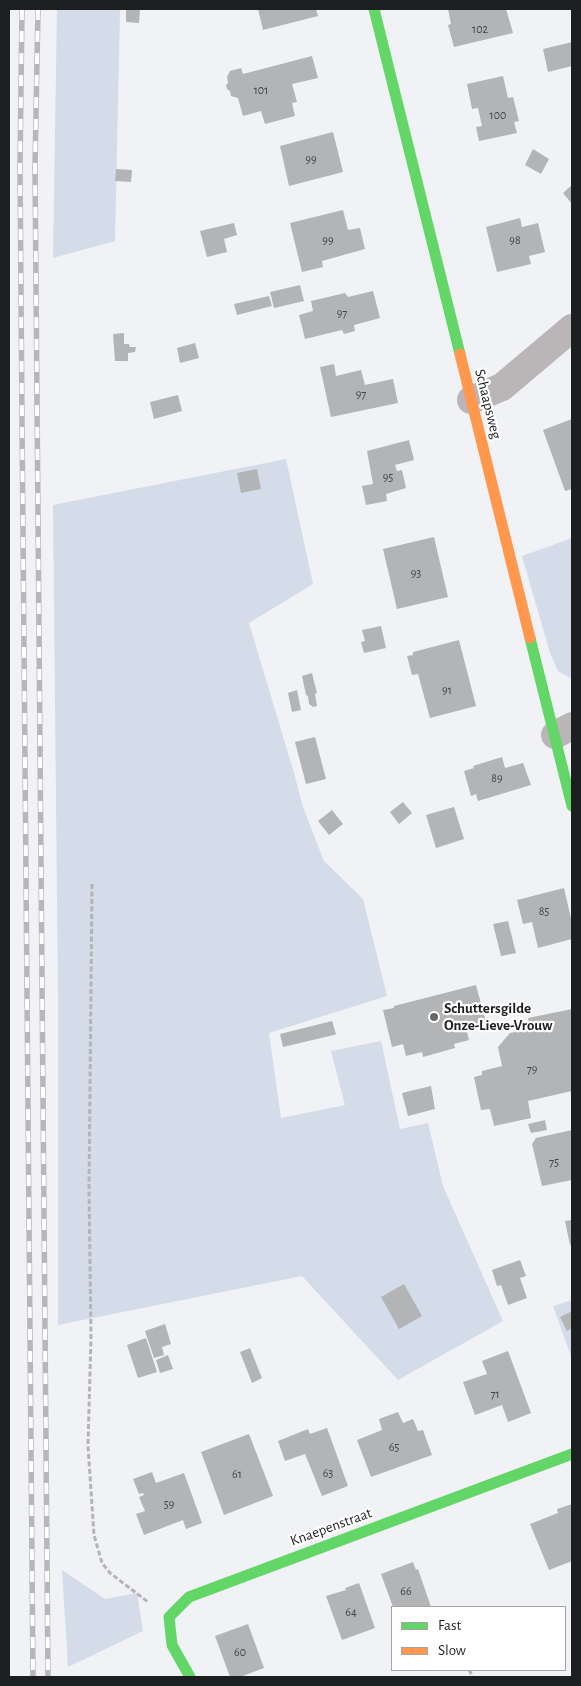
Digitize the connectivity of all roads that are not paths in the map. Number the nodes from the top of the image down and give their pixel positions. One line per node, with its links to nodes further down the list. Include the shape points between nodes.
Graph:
1 (374, 9): 3 (street, Schaapsweg)
2 (572, 328): 3 (street, via 502,387)
3 (471, 400): 4 (street, Schaapsweg, via 529,638)
4 (563, 731): 5 (street, Schaapsweg)
5 (572, 806)
6 (572, 1454): 7 (street, Knaepenstraat, via 189,1597 169,1617 172,1645)
7 (190, 1677)

